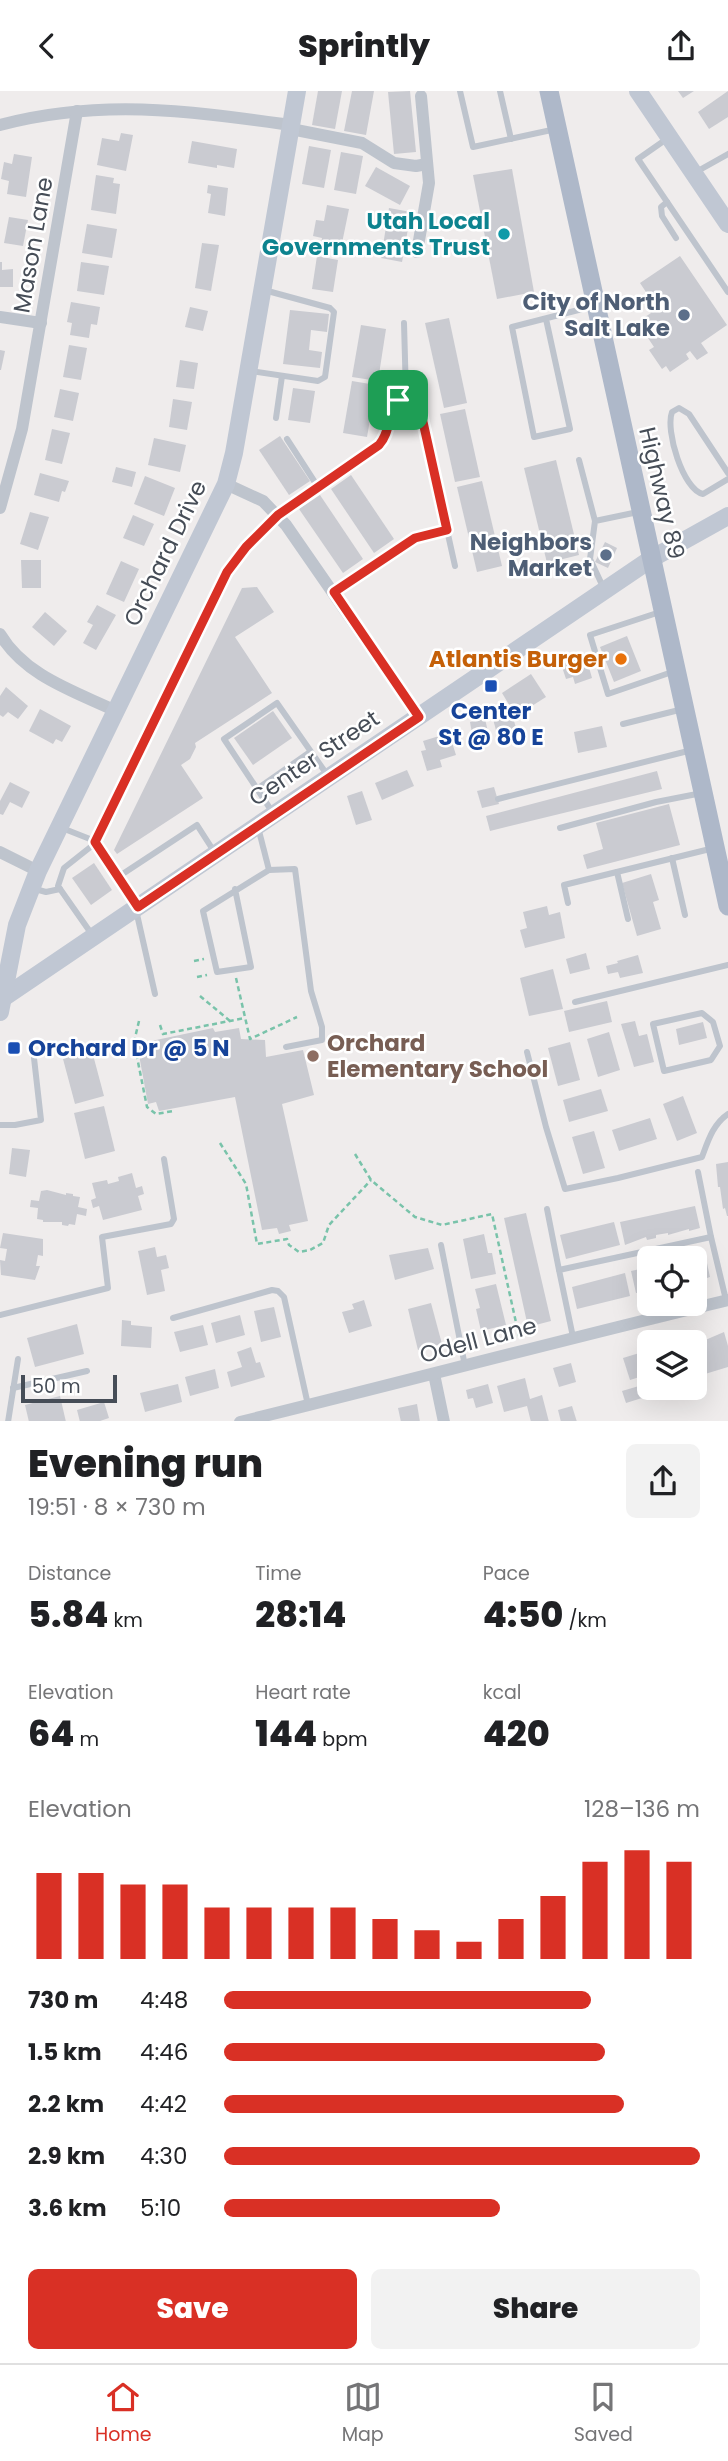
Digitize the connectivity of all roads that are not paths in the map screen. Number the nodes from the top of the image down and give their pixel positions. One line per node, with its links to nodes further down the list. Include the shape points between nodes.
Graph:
1 (298, 91): 9 (main road, Orchard Drive)
2 (460, 91): 12 (lane, via 473,148)
3 (500, 91): 12 (lane)
4 (550, 91): 10 (main road, Highway 89)
5 (638, 91): 11 (main road)
6 (421, 96): 14 (street)
7 (77, 111): 8 (street); 9 (street, via 187,110); 25 (street, Mason Lane)
8 (0, 125)
9 (291, 127): 14 (street, via 362,143 394,163); 20 (main road, Orchard Drive)
10 (558, 129): 12 (lane); 22 (main road, Highway 89)
11 (670, 137): 15 (main road); 16 (lane, via 638,159)
12 (511, 139)
13 (728, 154): 15 (lane)
14 (427, 165): 19 (street, via 428,193)
15 (694, 173): 17 (main road)
16 (667, 202): 18 (lane, via 661,213); 21 (lane)
17 (728, 224)
18 (676, 238)
19 (417, 252)
20 (263, 290): 27 (main road, Orchard Drive); 28 (lane, via 334,312 325,377 318,381)
21 (728, 292)
22 (596, 306): 24 (lane); 37 (main road, Highway 89)
23 (0, 317): 25 (street)
24 (546, 319): 24 (lane, via 512,327 534,437 570,429)
25 (41, 323): 36 (street, Mason Lane, via 22,429)
26 (404, 323): 29 (lane)
27 (248, 371): 28 (lane); 34 (main road, Orchard Drive)
28 (282, 376): 30 (lane)
29 (405, 395): 35 (lane, via 395,403 382,442); 41 (lane, via 415,400 421,413)
30 (276, 418)
31 (287, 439): 35 (lane)
32 (579, 460): 40 (lane)
33 (728, 476): 33 (lane, via 689,414 679,408 672,412 679,464 696,491 705,493)
34 (226, 484): 38 (street, via 263,501); 50 (main road, Orchard Drive)
35 (318, 487): 38 (lane)
36 (0, 508)
37 (640, 511): 40 (lane); 42 (main road, Highway 89)
38 (278, 515): 45 (street); 63 (lane, via 227,572)
39 (728, 516): 42 (main road, Center Street)
40 (595, 521): 44 (lane, via 590,559)
41 (447, 530): 43 (lane); 45 (lane, via 415,538)
42 (651, 559): 44 (main road, Center Street); 46 (main road, Highway 89)
43 (455, 566)
44 (605, 590): 51 (main road, Center Street)
45 (334, 592): 51 (street)
46 (664, 610): 48 (main road, Highway 89); 48 (lane, via 590,635 608,694)
47 (0, 634): 50 (street, via 38,673)
48 (677, 671): 49 (main road, Highway 89)
49 (685, 708): 52 (lane); 53 (main road, Highway 89)
50 (116, 711): 61 (main road, Orchard Drive)
51 (419, 717): 55 (main road, Center Street)
52 (623, 724)
53 (694, 750): 57 (main road, Highway 89); 58 (lane)
54 (310, 752): 55 (lane); 56 (lane); 56 (lane, via 277,703 224,739)
55 (329, 778): 59 (main road, Center Street)
56 (257, 789): 59 (lane)
57 (703, 792): 62 (lane); 64 (main road, Highway 89)
58 (498, 799)
59 (274, 815): 60 (main road, Center Street)
60 (258, 826): 66 (main road, Center Street); 68 (lane)
61 (60, 827): 63 (lane); 69 (main road, Orchard Drive)
62 (560, 828)
63 (95, 842): 71 (lane); 73 (lane, via 64,868)
64 (716, 848): 67 (lane); 76 (main road, Highway 89)
65 (0, 852): 69 (street)
66 (216, 854): 71 (lane, via 197,825); 77 (main road, Center Street)
67 (672, 858): 70 (lane); 78 (lane)
68 (268, 870): 74 (lane); 87 (lane, via 295,869 311,991 322,1027 322,1040)
69 (38, 871): 72 (main road, Orchard Drive)
70 (617, 872): 75 (lane, via 564,885); 79 (lane)
71 (118, 877): 77 (lane)
72 (31, 888): 73 (lane); 84 (main road, Orchard Drive, via 17,925)
73 (60, 889): 80 (lane)
74 (234, 889): 74 (lane, via 203,911 217,972 251,967)
75 (568, 902)
76 (728, 906)
77 (137, 908): 80 (main road, Center Street); 82 (lane)
78 (685, 915)
79 (628, 919)
80 (93, 937): 84 (main road, Center Street)
81 (728, 965): 83 (lane)
82 (155, 994)
83 (575, 1002)
84 (1, 1004)
85 (728, 1033): 86 (lane)
86 (718, 1036): 86 (lane, via 720,1046 710,1060 664,1071 653,1024 702,1013 713,1022)
87 (286, 1048)
88 (527, 1052): 90 (lane, via 565,1189 702,1157 720,1119)
89 (34, 1058): 91 (lane, via 41,1119)
90 (728, 1114)
91 (0, 1125)
92 (164, 1159): 99 (lane, via 174,1219 171,1224 102,1237 108,1287)
93 (698, 1172): 95 (lane)
94 (547, 1209): 97 (lane)
95 (711, 1237): 97 (lane); 98 (lane)
96 (441, 1245): 103 (lane)
97 (559, 1270): 101 (lane)
98 (727, 1300): 101 (street, Odell Lane)
99 (0, 1315)
100 (173, 1318): 107 (lane, via 278,1291 284,1297)
101 (573, 1337): 103 (street, Odell Lane)
102 (18, 1359): 106 (lane)
103 (466, 1367): 105 (street, Odell Lane)
104 (87, 1371): 106 (lane)
105 (434, 1374): 107 (street, Odell Lane); 110 (street)
106 (13, 1388): 108 (lane)
107 (308, 1405): 109 (street, Odell Lane)
108 (8, 1421)
109 (244, 1421)
110 (444, 1421)

